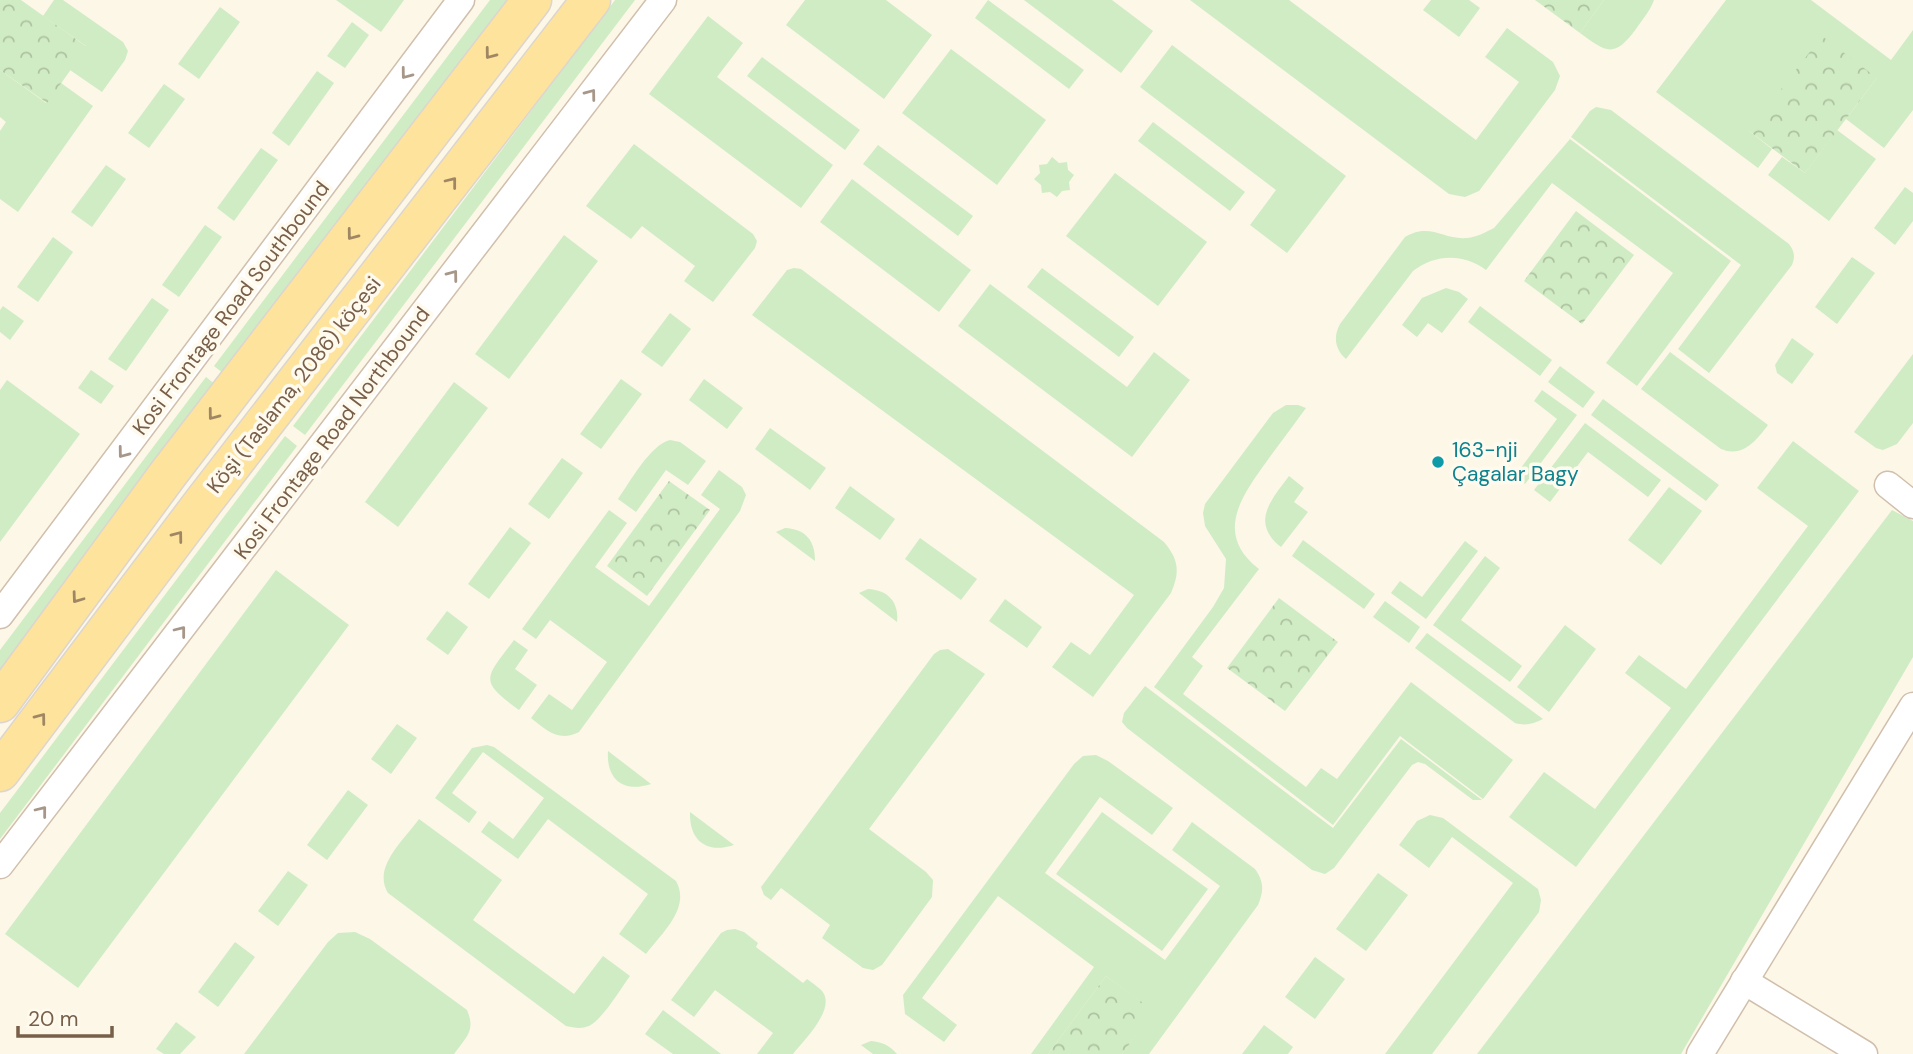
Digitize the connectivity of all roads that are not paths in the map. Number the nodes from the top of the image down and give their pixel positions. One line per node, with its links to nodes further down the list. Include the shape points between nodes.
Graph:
1 (461, 0): 7 (street, Kosi Frontage Road Southbound, one-way to 7)
2 (531, 0): 8 (main road, one-way to 8, via 168,474)
3 (591, 0): 10 (main road, Köşi (Taslama, 2086) köçesi, one-way to 3)
4 (663, 0): 11 (street, Kosi Frontage Road Northbound, one-way to 4)
5 (1888, 485): 6 (street)
6 (1913, 505)
7 (0, 615)
8 (0, 703)
9 (1913, 706): 12 (street)
10 (0, 772)
11 (0, 865)
12 (1744, 981): 13 (street); 14 (street)
13 (1700, 1054)
14 (1864, 1054)

